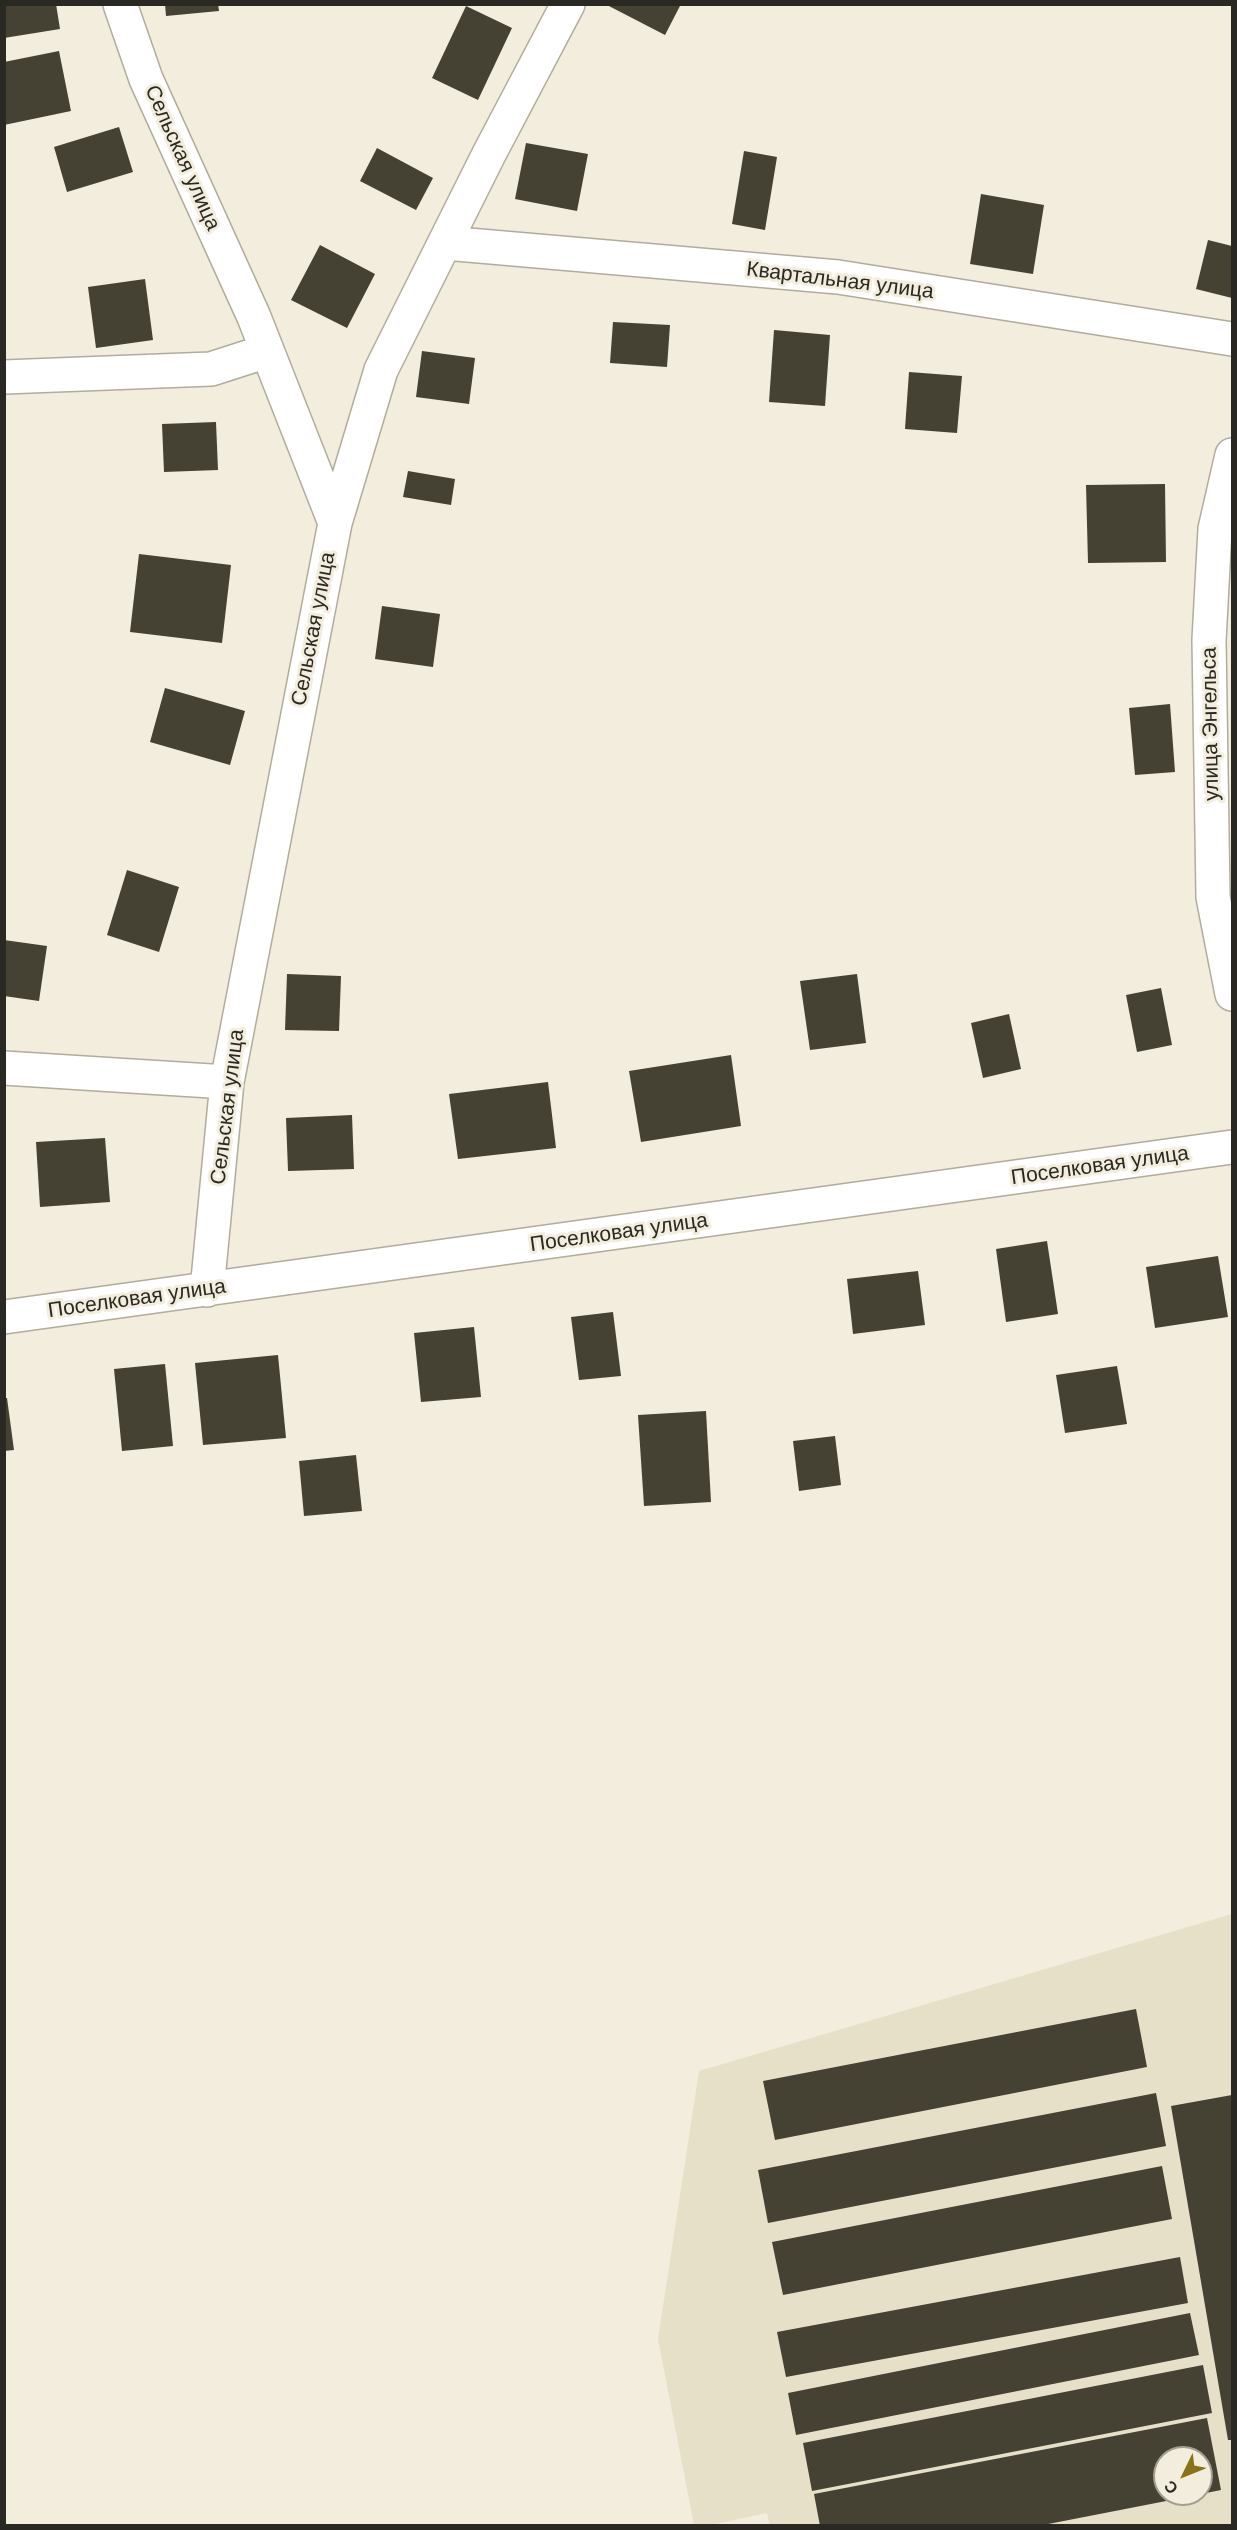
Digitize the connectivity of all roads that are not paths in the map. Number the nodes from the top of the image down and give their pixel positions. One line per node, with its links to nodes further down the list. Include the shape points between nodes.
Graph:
1 (120, 4): 5 (street, Сельская улица, via 146,79)
2 (568, 4): 3 (street)
3 (445, 243): 4 (street, Квартальная улица, via 838,277); 8 (street, via 381,370)
4 (1233, 339)
5 (267, 351): 6 (street, via 211,369); 8 (street, Сельская улица)
6 (4, 377)
7 (1233, 455): 9 (street, улица Энгельса, via 1215,529 1209,640 1213,897)
8 (335, 523): 11 (street, Сельская улица)
9 (1233, 994)
10 (4, 1068): 11 (street)
11 (227, 1082): 13 (street, Сельская улица)
12 (1233, 1147): 13 (street, Поселковая улица)
13 (207, 1290): 14 (street, Поселковая улица)
14 (4, 1317)

